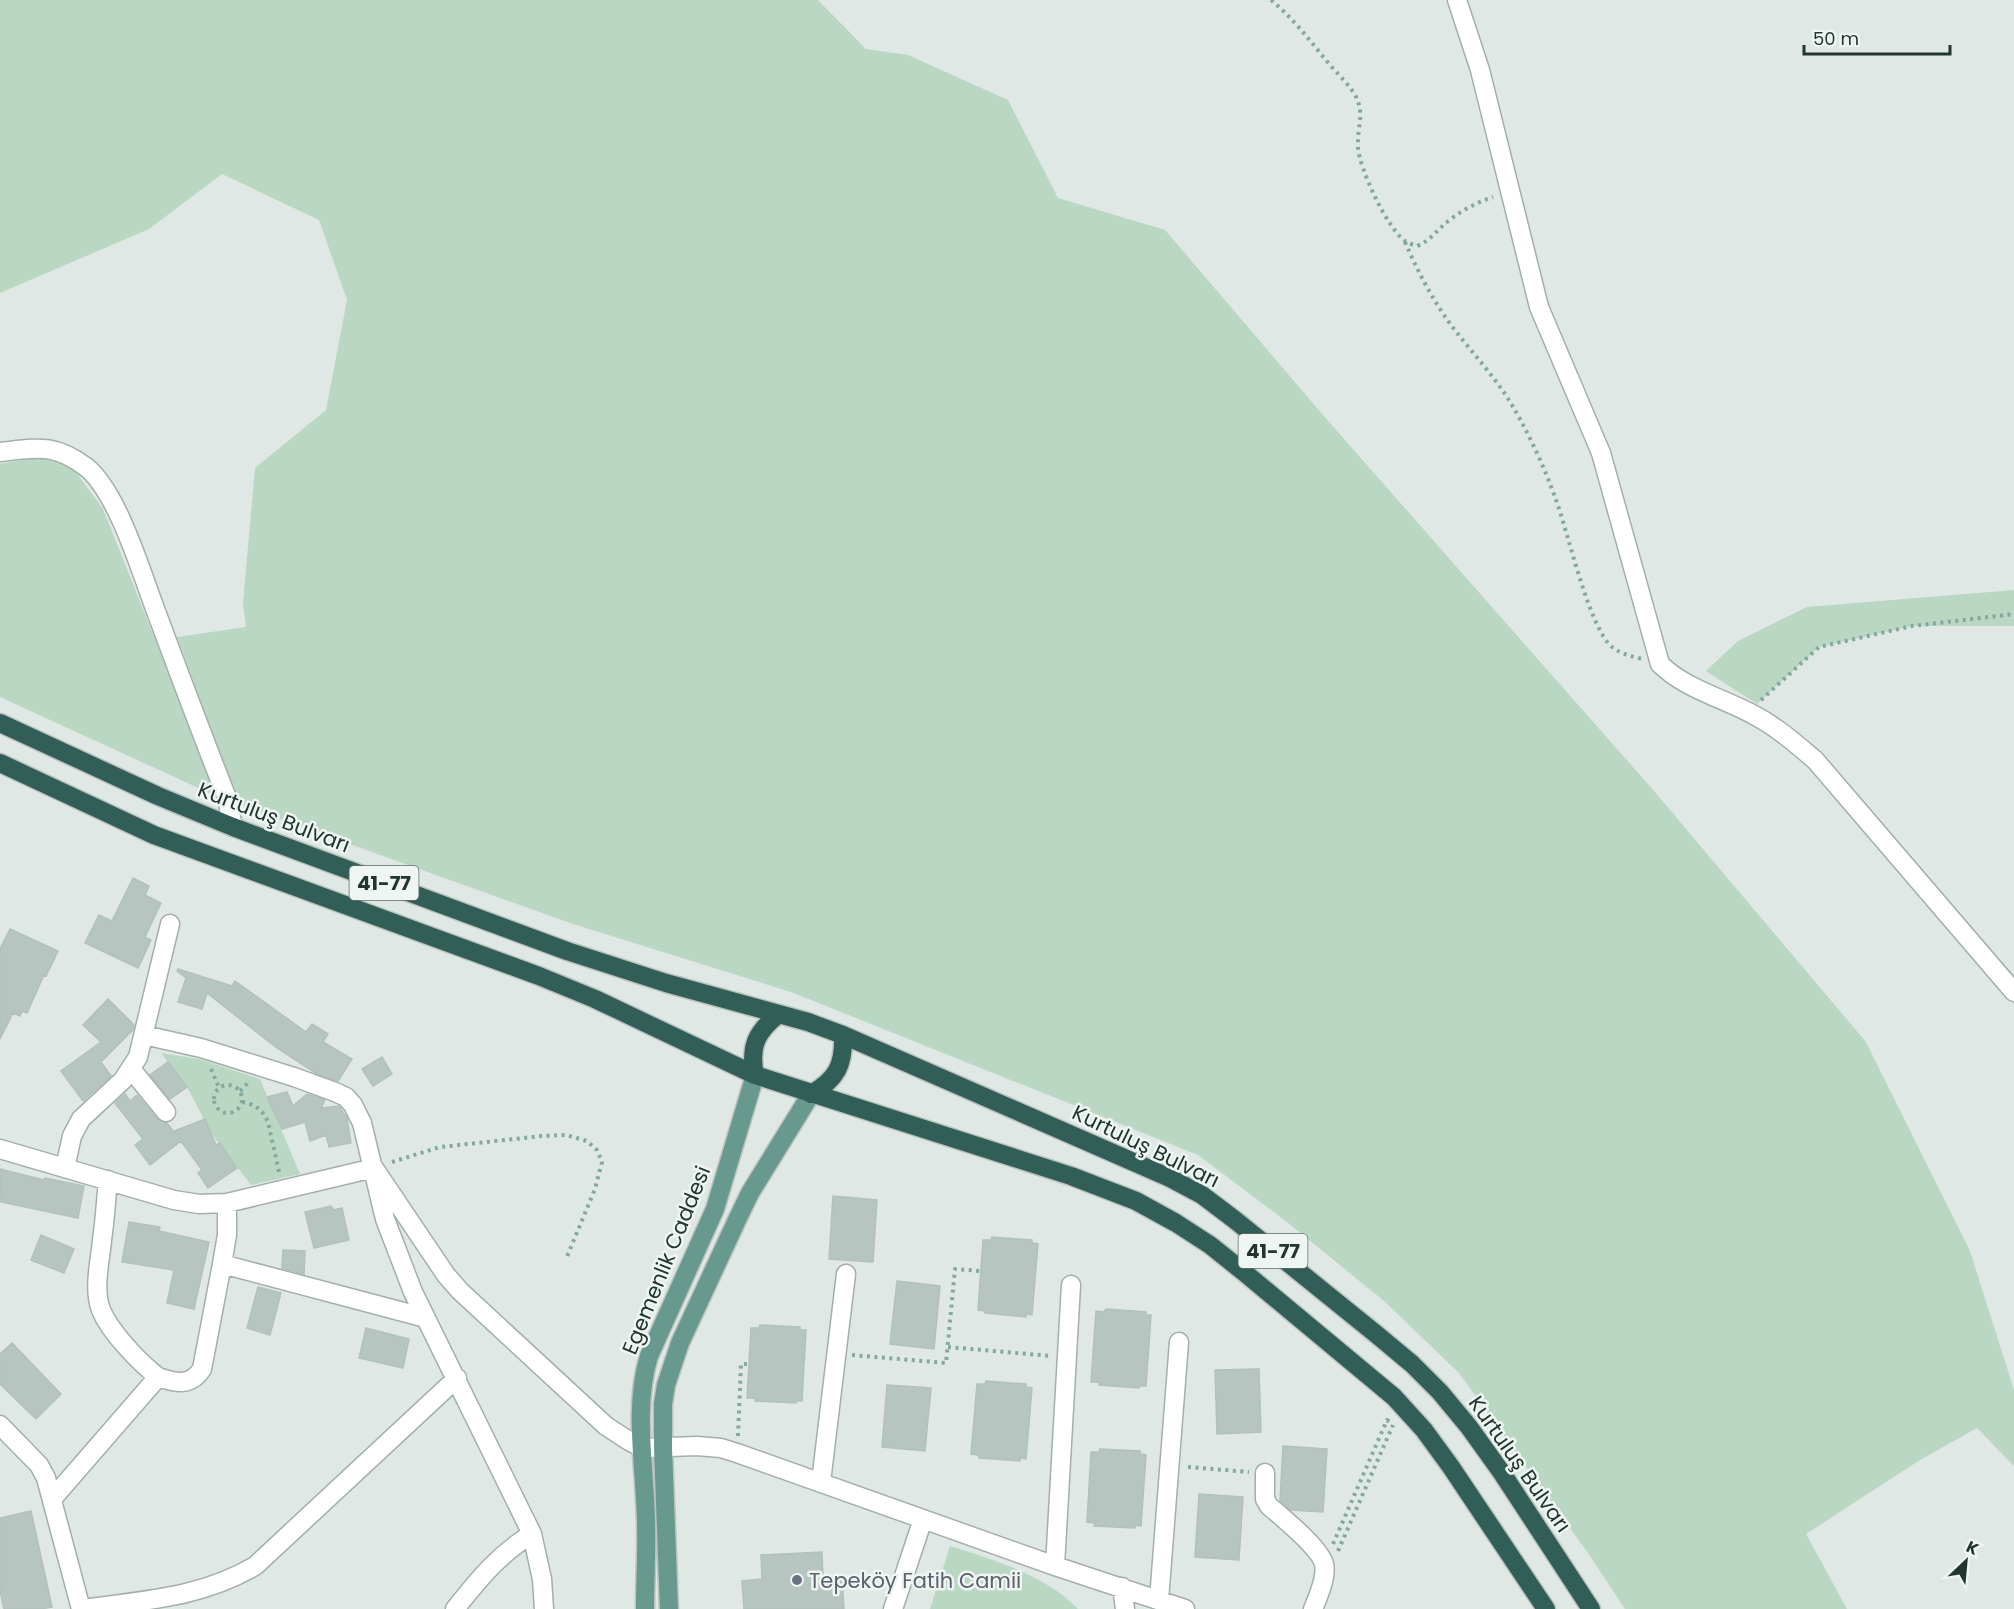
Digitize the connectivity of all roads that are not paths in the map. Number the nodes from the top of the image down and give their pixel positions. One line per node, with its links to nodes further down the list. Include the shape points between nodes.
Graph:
1 (1457, 0): 7 (street, via 1480,70 1539,306 1601,453 1660,664 1669,673 1780,732 1815,760)
2 (0, 452): 5 (street, via 49,448 69,456 99,478 128,540 227,798)
3 (0, 723): 5 (highway, Kurtuluş Bulvarı / 41-77)
4 (0, 763): 12 (highway, 41-77, via 154,835 595,999)
5 (233, 827): 8 (highway, Kurtuluş Bulvarı / 41-77, via 567,951)
6 (170, 924): 9 (street)
7 (2014, 992)
8 (779, 1014): 10 (highway); 12 (highway, via 757,1036 752,1060)
9 (144, 1035): 11 (street); 17 (street, via 210,1051 346,1097 359,1113)
10 (843, 1035): 13 (highway, via 842,1062 825,1086); 48 (highway, Kurtuluş Bulvarı / 41-77, via 1170,1178 1202,1195 1235,1220 1376,1334 1440,1392 1502,1473)
11 (131, 1069): 14 (street); 16 (street, via 81,1119 72,1136)
12 (755, 1074): 13 (highway); 28 (main road, Egemenlik Caddesi, via 715,1209 649,1356 642,1396)
13 (811, 1094): 29 (main road, via 750,1193 680,1343 666,1385); 47 (highway, 41-77, via 1071,1176 1136,1202 1210,1245 1394,1397 1451,1467)
14 (166, 1112)
15 (0, 1149): 16 (street)
16 (65, 1168): 18 (street)
17 (374, 1168): 19 (street); 23 (street, via 385,1219); 28 (street, via 460,1292 606,1426)
18 (108, 1180): 19 (street, via 174,1200); 25 (street, via 99,1302 129,1349)
19 (227, 1203): 20 (street)
20 (222, 1264): 23 (street); 25 (street, via 202,1370 197,1377 182,1383)
21 (846, 1274): 31 (street)
22 (1071, 1285): 35 (street)
23 (426, 1318): 26 (street)
24 (1179, 1342): 37 (street)
25 (158, 1377): 32 (street)
26 (457, 1378): 34 (street); 38 (street, via 255,1566 193,1593)
27 (0, 1425): 32 (street, via 39,1466)
28 (643, 1448): 29 (street); 41 (main road, Egemenlik Caddesi)
29 (663, 1448): 31 (street, via 721,1448); 42 (main road)
30 (1265, 1473): 46 (street, via 1265,1499 1269,1506 1329,1562)
31 (821, 1482): 33 (street)
32 (53, 1498): 38 (street)
33 (923, 1519): 35 (street); 43 (street)
34 (532, 1534): 39 (street, via 497,1560); 40 (street)
35 (1055, 1566): 36 (street)
36 (1122, 1587): 37 (street); 44 (street)
37 (1159, 1600): 45 (street)
38 (82, 1609)
39 (455, 1609)
40 (544, 1609)
41 (645, 1609)
42 (669, 1609)
43 (893, 1609)
44 (1125, 1609)
45 (1185, 1609)
46 (1313, 1609)
47 (1546, 1609)
48 (1591, 1609)

